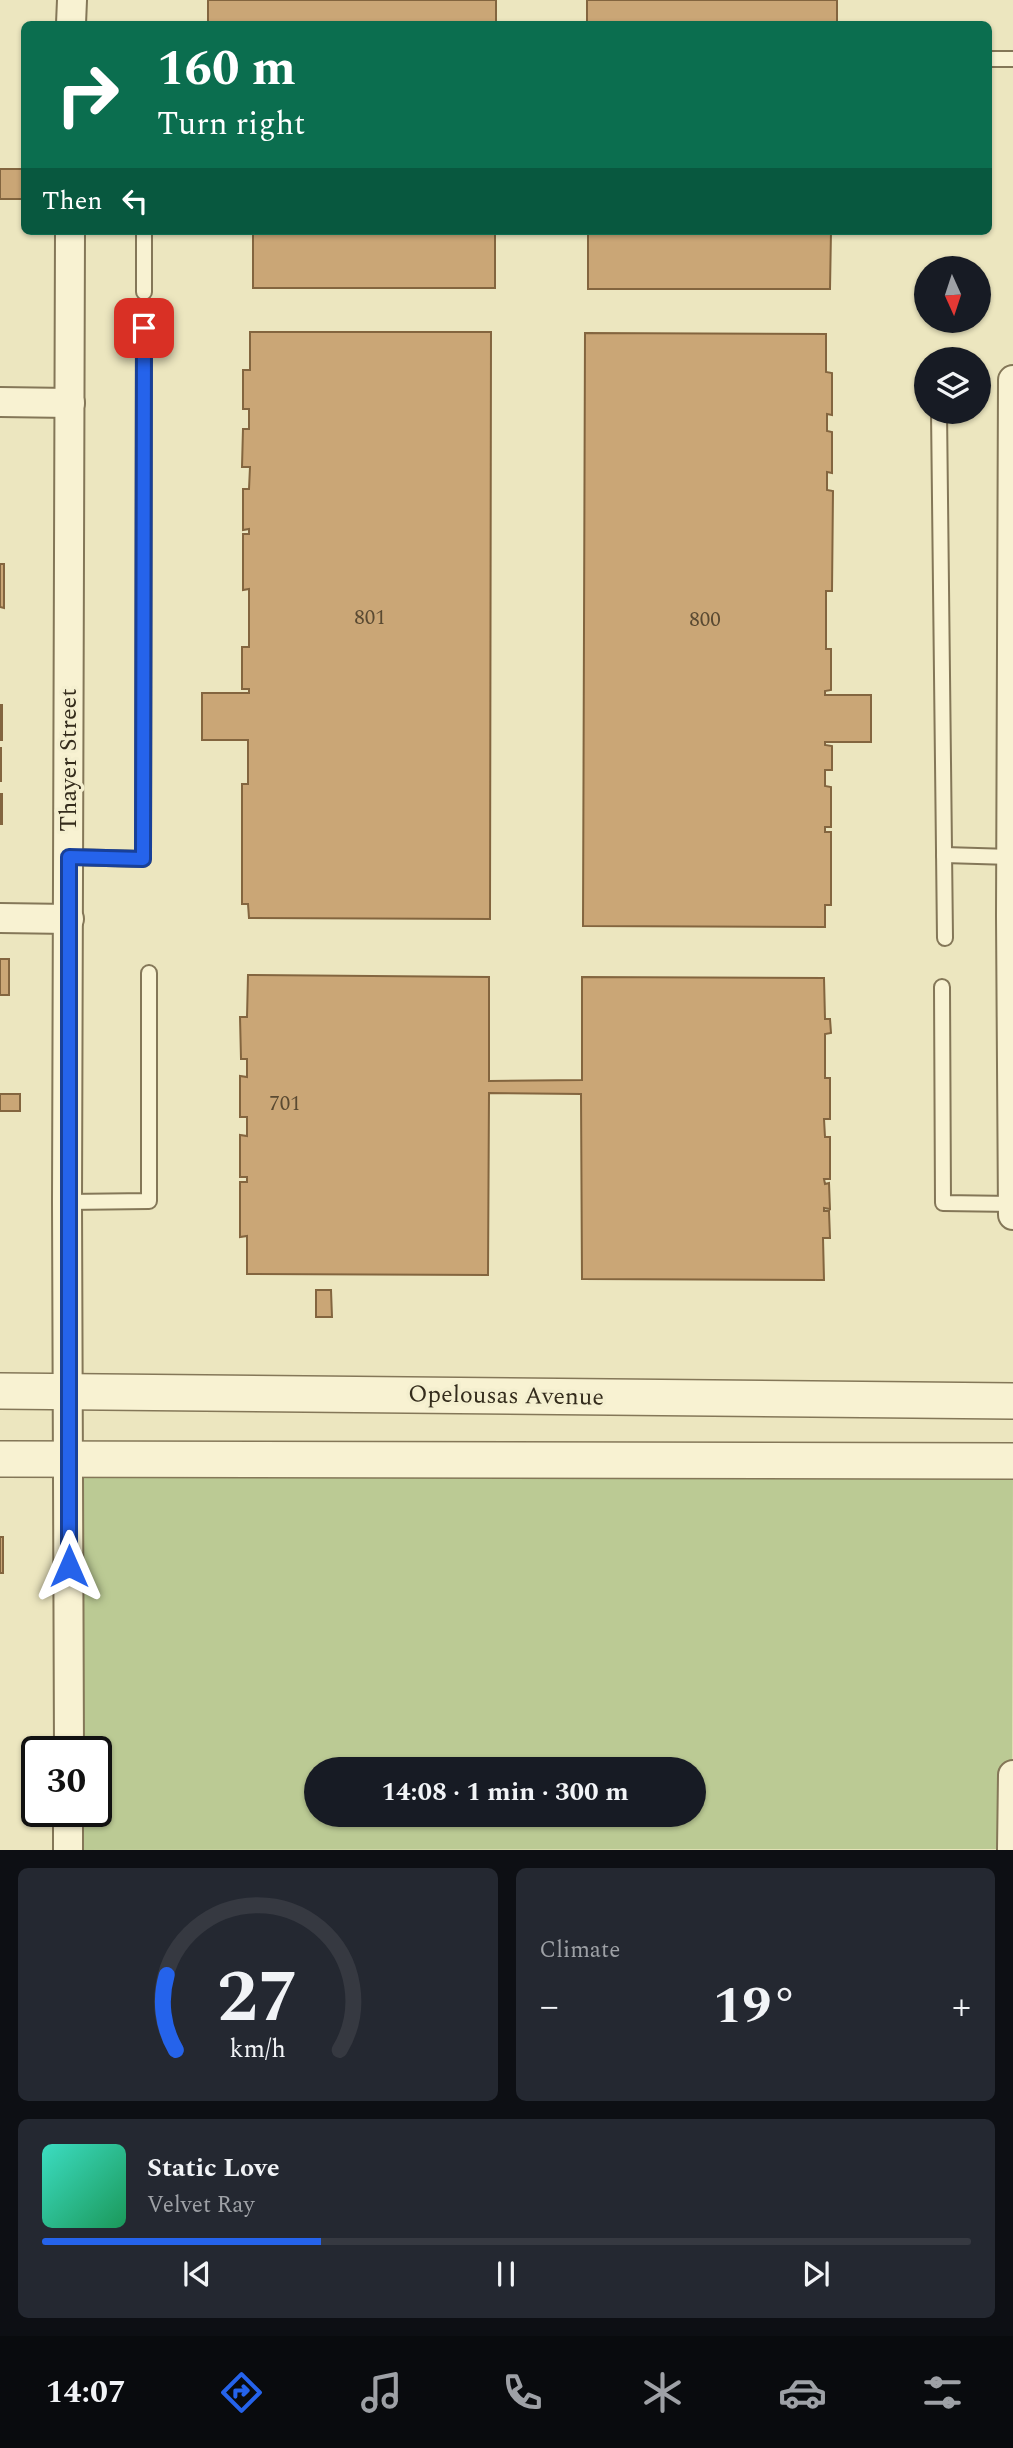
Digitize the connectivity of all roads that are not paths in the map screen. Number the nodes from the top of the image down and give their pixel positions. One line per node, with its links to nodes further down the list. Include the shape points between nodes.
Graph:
1 (72, 0): 2 (street)
2 (71, 21)
3 (992, 59): 4 (lane)
4 (1013, 59)
5 (71, 235): 11 (street, Thayer Street)
6 (144, 235): 7 (lane)
7 (144, 292)
8 (144, 328): 15 (lane, via 143,859)
9 (1013, 380): 12 (street)
10 (0, 402): 11 (street)
11 (70, 403): 15 (street, Thayer Street)
12 (1013, 405): 16 (street)
13 (939, 424): 14 (lane)
14 (944, 855): 16 (lane); 20 (lane)
15 (69, 857): 19 (street, Thayer Street)
16 (1011, 857): 17 (street)
17 (1012, 916): 24 (street)
18 (0, 918): 19 (street)
19 (69, 919): 23 (street, Thayer Street)
20 (945, 938)
21 (149, 973): 23 (lane, via 149,1201)
22 (942, 987): 24 (lane, via 943,1203)
23 (67, 1202): 27 (street, Thayer Street)
24 (1013, 1204): 25 (street)
25 (1013, 1215)
26 (0, 1391): 27 (street, Opelousas Avenue)
27 (69, 1392): 28 (street, Opelousas Avenue); 30 (street, Thayer Street)
28 (1013, 1401)
29 (0, 1459): 30 (street)
30 (69, 1460): 31 (street); 32 (street, Thayer Street)
31 (1013, 1461)
32 (68, 1736)
33 (1013, 1775): 36 (street)
34 (68, 1827): 35 (street)
35 (68, 1850)
36 (1012, 1850)

